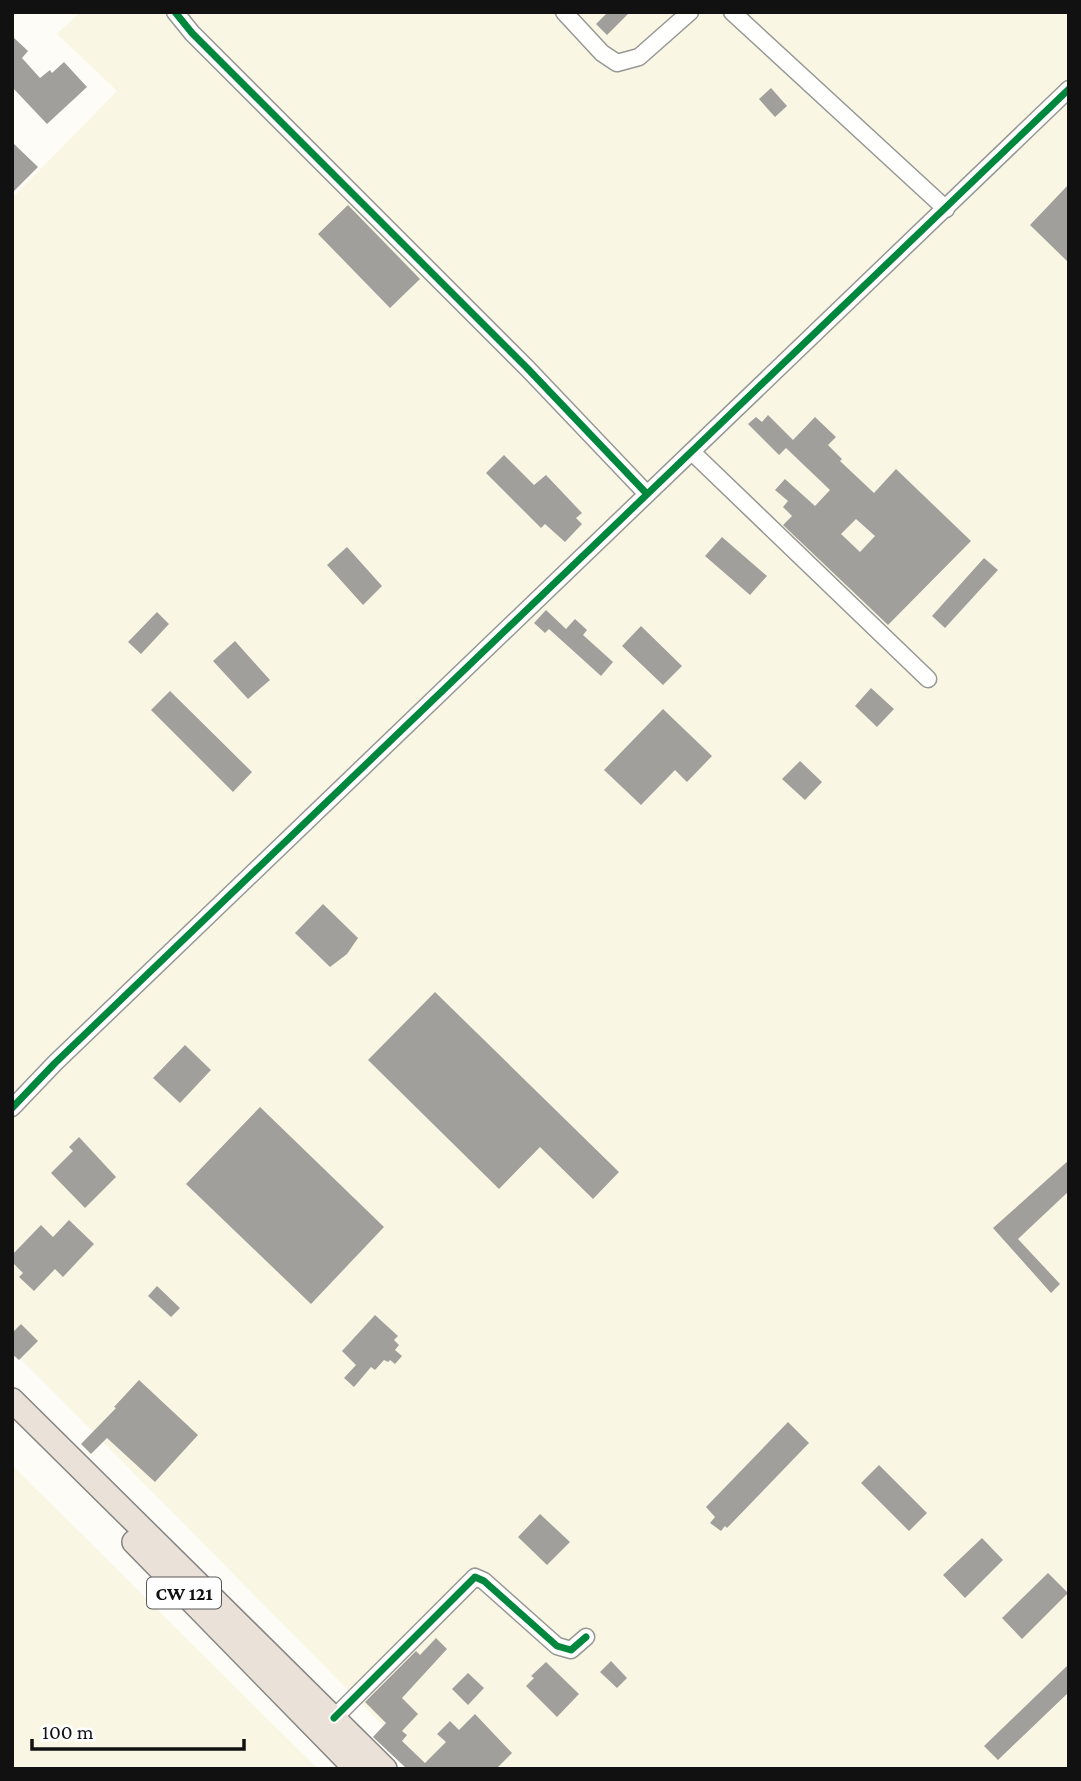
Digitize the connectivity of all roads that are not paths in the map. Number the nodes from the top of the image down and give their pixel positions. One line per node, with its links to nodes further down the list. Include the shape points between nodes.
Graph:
1 (175, 12): 8 (street)
2 (564, 12): 3 (street, via 617,63 639,57)
3 (690, 12)
4 (732, 12): 6 (street)
5 (1069, 89): 6 (street)
6 (946, 209): 7 (street)
7 (692, 452): 8 (street); 9 (street)
8 (647, 494): 10 (street)
9 (928, 679)
10 (12, 1108)
11 (12, 1400): 14 (highway)
12 (12, 1417): 15 (highway, CW 121)
13 (586, 1637): 14 (street, via 570,1650 557,1646 475,1577)
14 (334, 1718): 16 (highway)
15 (356, 1769)
16 (385, 1769)

